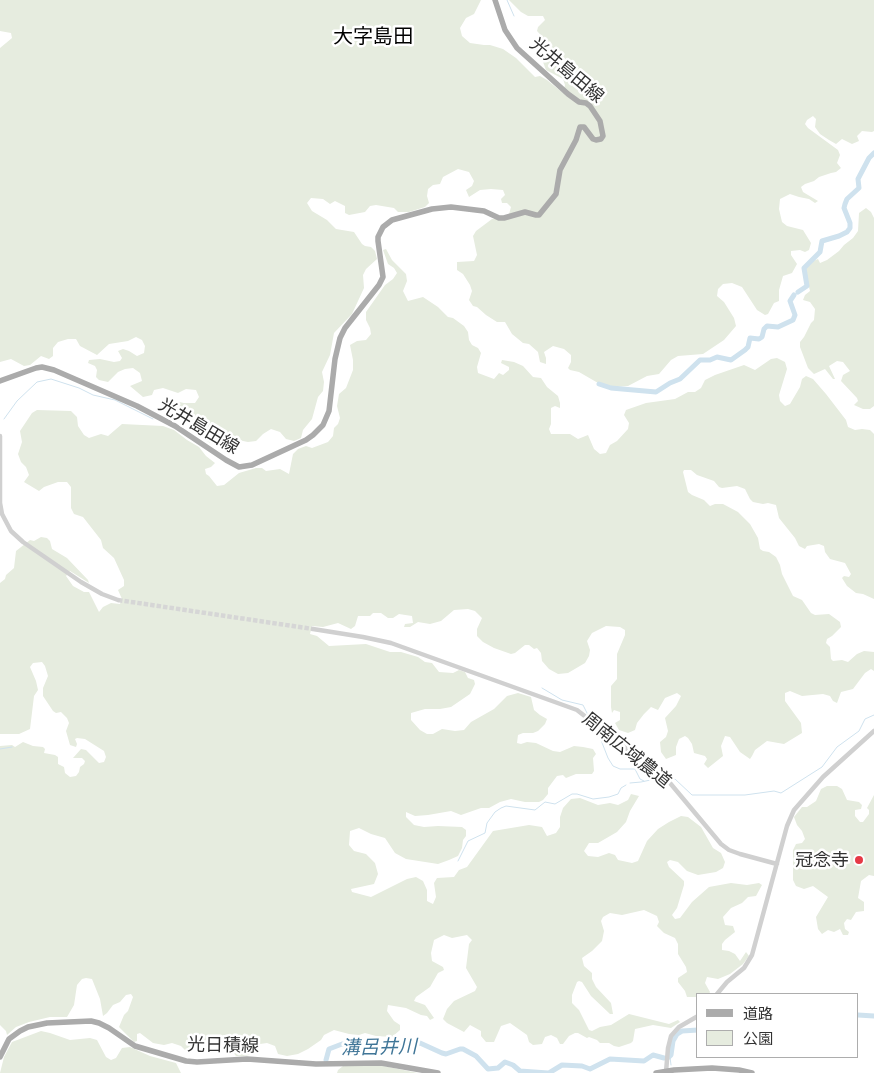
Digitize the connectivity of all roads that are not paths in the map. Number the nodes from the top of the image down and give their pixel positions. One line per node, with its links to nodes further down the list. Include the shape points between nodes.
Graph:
1 (495, 0): 2 (main road, 光井島田線, via 505,30 517,48 568,94 590,106 600,121 603,136 593,139 584,127 580,127 560,170 556,194 539,214 525,212 499,218 484,211 451,207 392,220 383,227 378,241 383,277 340,338 329,411 323,425 313,435 252,465 239,467 160,418 54,370 36,368)
2 (0, 381)
3 (0, 436): 4 (street, via 0,502 11,531 82,582)
4 (118, 600)
5 (312, 630): 7 (street, 周南広域農道, via 391,643 578,710 666,779 720,844 740,854)
6 (874, 731): 7 (street, via 823,777 794,810)
7 (777, 864): 8 (street, via 750,958 744,968)
8 (717, 993)
9 (696, 1017): 11 (street, via 678,1027 671,1036)
10 (0, 1056): 12 (main road, 光日積線, via 20,1030 47,1023 91,1021 109,1028 135,1046 186,1061 247,1059 316,1064 381,1063)
11 (666, 1072): 13 (main road); 14 (main road, via 719,1068)
12 (438, 1073)
13 (656, 1073)
14 (752, 1073)

